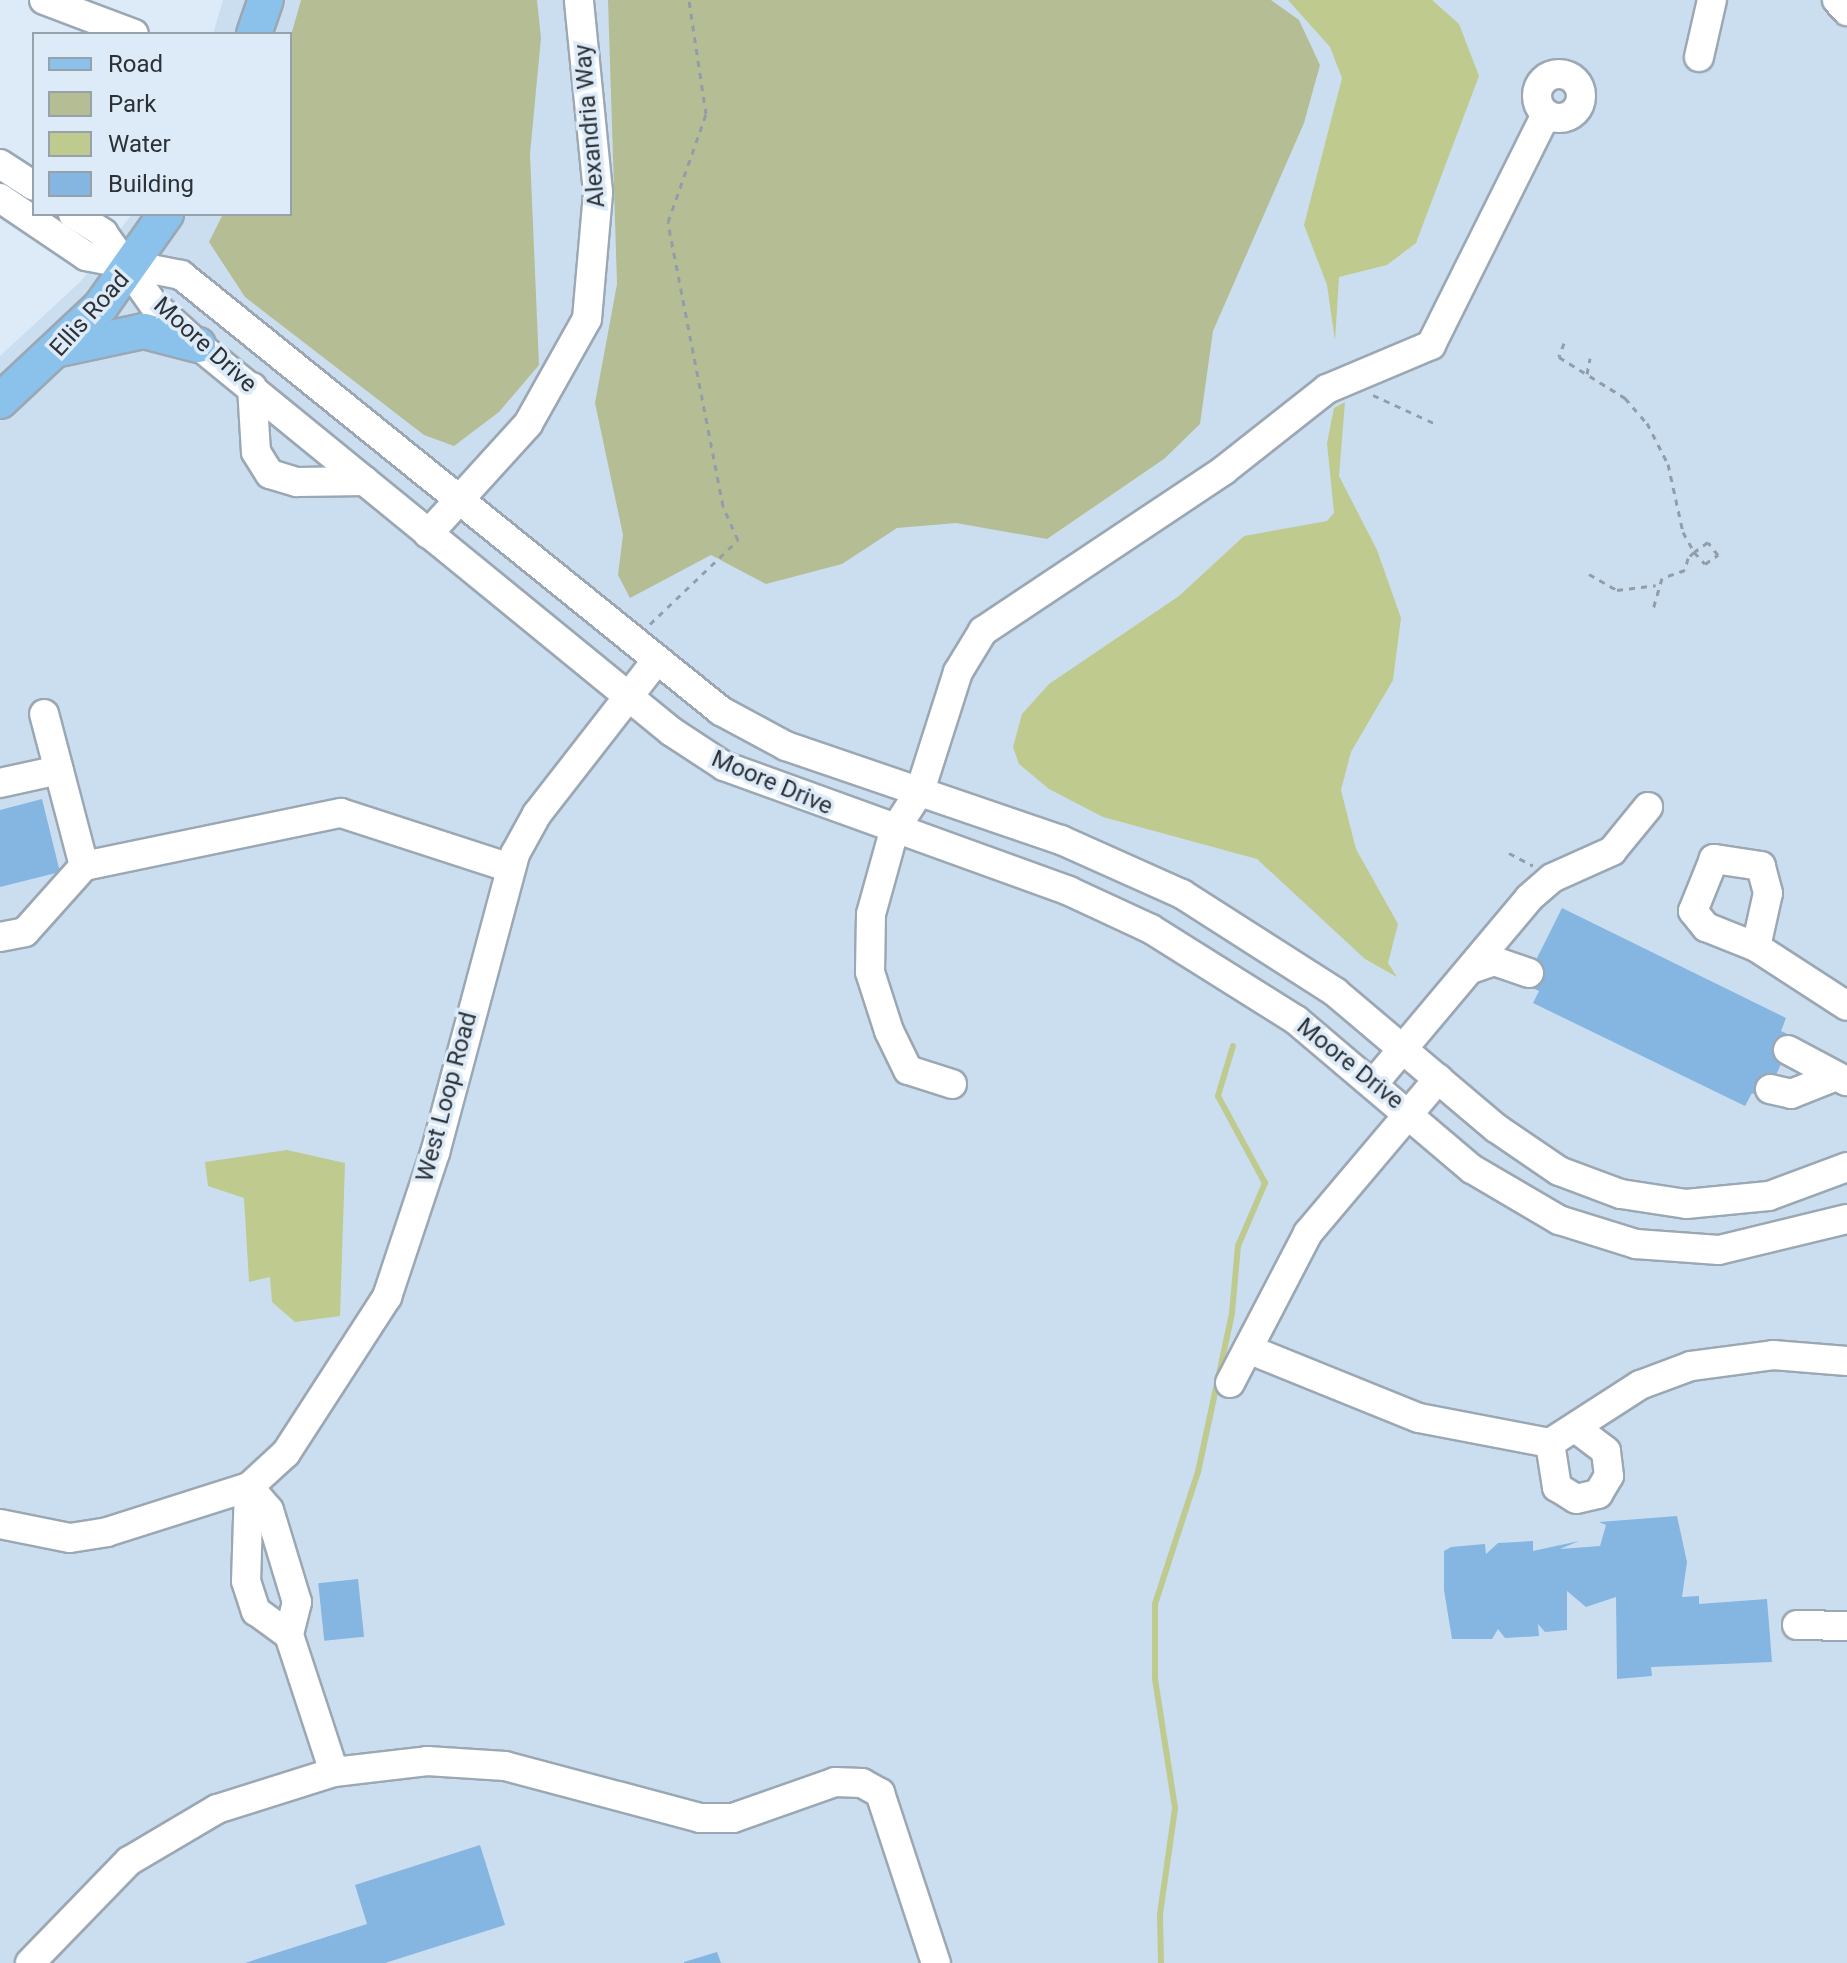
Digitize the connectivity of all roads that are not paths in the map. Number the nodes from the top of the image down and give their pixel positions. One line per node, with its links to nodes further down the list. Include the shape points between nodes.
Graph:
1 (44, 0): 7 (street)
2 (266, 0): 8 (main road)
3 (579, 0): 22 (street, Alexandria Way, via 598,192 587,319 528,424)
4 (1712, 0): 9 (street)
5 (1837, 0): 6 (street)
6 (1847, 11)
7 (129, 32)
8 (255, 32)
9 (1699, 57)
10 (1546, 114): 29 (street, via 1431,345 1327,389 1224,470 983,631 958,672)
11 (2, 171): 12 (street)
12 (32, 185)
13 (0, 198): 16 (street, via 86,256)
14 (76, 216): 16 (street, via 103,233)
15 (165, 216): 16 (main road, Ellis Road)
16 (132, 266): 17 (street, Moore Drive, via 154,305); 18 (main road, Ellis Road); 22 (street, Moore Drive, via 181,275)
17 (198, 345): 18 (main road, via 144,331); 19 (street, Moore Drive)
18 (60, 349): 20 (main road, Ellis Road)
19 (252, 387): 21 (street, Moore Drive); 21 (street, via 256,452 270,474 297,482)
20 (0, 401)
21 (365, 481): 23 (street, Moore Drive)
22 (461, 498): 23 (street, Alexandria Way); 24 (street, Moore Drive)
23 (428, 534): 25 (street, Moore Drive)
24 (656, 661): 25 (street, West Loop Road); 29 (street, Moore Drive, via 721,711 786,746)
25 (629, 698): 31 (street, Moore Drive, via 724,766); 33 (street, West Loop Road, via 537,814)
26 (44, 714): 27 (street)
27 (59, 770): 28 (street); 32 (street)
28 (0, 783)
29 (920, 791): 31 (street); 39 (street, Moore Drive, via 1061,840 1182,894 1314,977)
30 (1648, 807): 36 (street, via 1612,851 1544,885)
31 (894, 831): 43 (street, Moore Drive, via 1069,891 1151,929 1239,980); 44 (street, via 871,914 870,972 908,1070)
32 (84, 866): 33 (street, via 341,813); 34 (street, via 25,932)
33 (510, 868): 54 (street, West Loop Road, via 435,1153 387,1297 333,1389 264,1479)
34 (0, 937)
35 (1756, 947): 38 (street)
36 (1471, 969): 37 (street, via 1494,961); 39 (street)
37 (1529, 973)
38 (1847, 1006)
39 (1402, 1049): 42 (street, Moore Drive); 43 (street)
40 (1788, 1050): 41 (street)
41 (1843, 1077): 45 (street, via 1791,1094)
42 (1438, 1079): 46 (street); 47 (street, Moore Drive, via 1518,1146 1621,1194 1731,1203 1797,1189)
43 (1374, 1083): 46 (street, Moore Drive)
44 (952, 1084)
45 (1770, 1089)
46 (1408, 1111): 48 (street, Moore Drive, via 1510,1197 1611,1238 1742,1249); 49 (street, via 1308,1233)
47 (1847, 1167)
48 (1847, 1219)
49 (1248, 1349): 51 (street); 53 (street, via 1419,1418)
50 (1847, 1361): 52 (street, via 1773,1355 1691,1366 1640,1385)
51 (1230, 1383)
52 (1578, 1430): 53 (street); 53 (street, via 1606,1451 1609,1476 1598,1494 1576,1499 1557,1487)
53 (1550, 1443)
54 (249, 1487): 55 (street, via 70,1538); 58 (street, via 269,1510 297,1602); 58 (street, via 246,1581 256,1611)
55 (0, 1524)
56 (1797, 1625): 57 (street)
57 (1847, 1626)
58 (289, 1635): 59 (street)
59 (334, 1772): 60 (street, via 217,1809 129,1861); 61 (street, via 427,1761 505,1766 700,1818 733,1818 835,1782 862,1783 880,1793)
60 (30, 1963)
61 (936, 1963)

